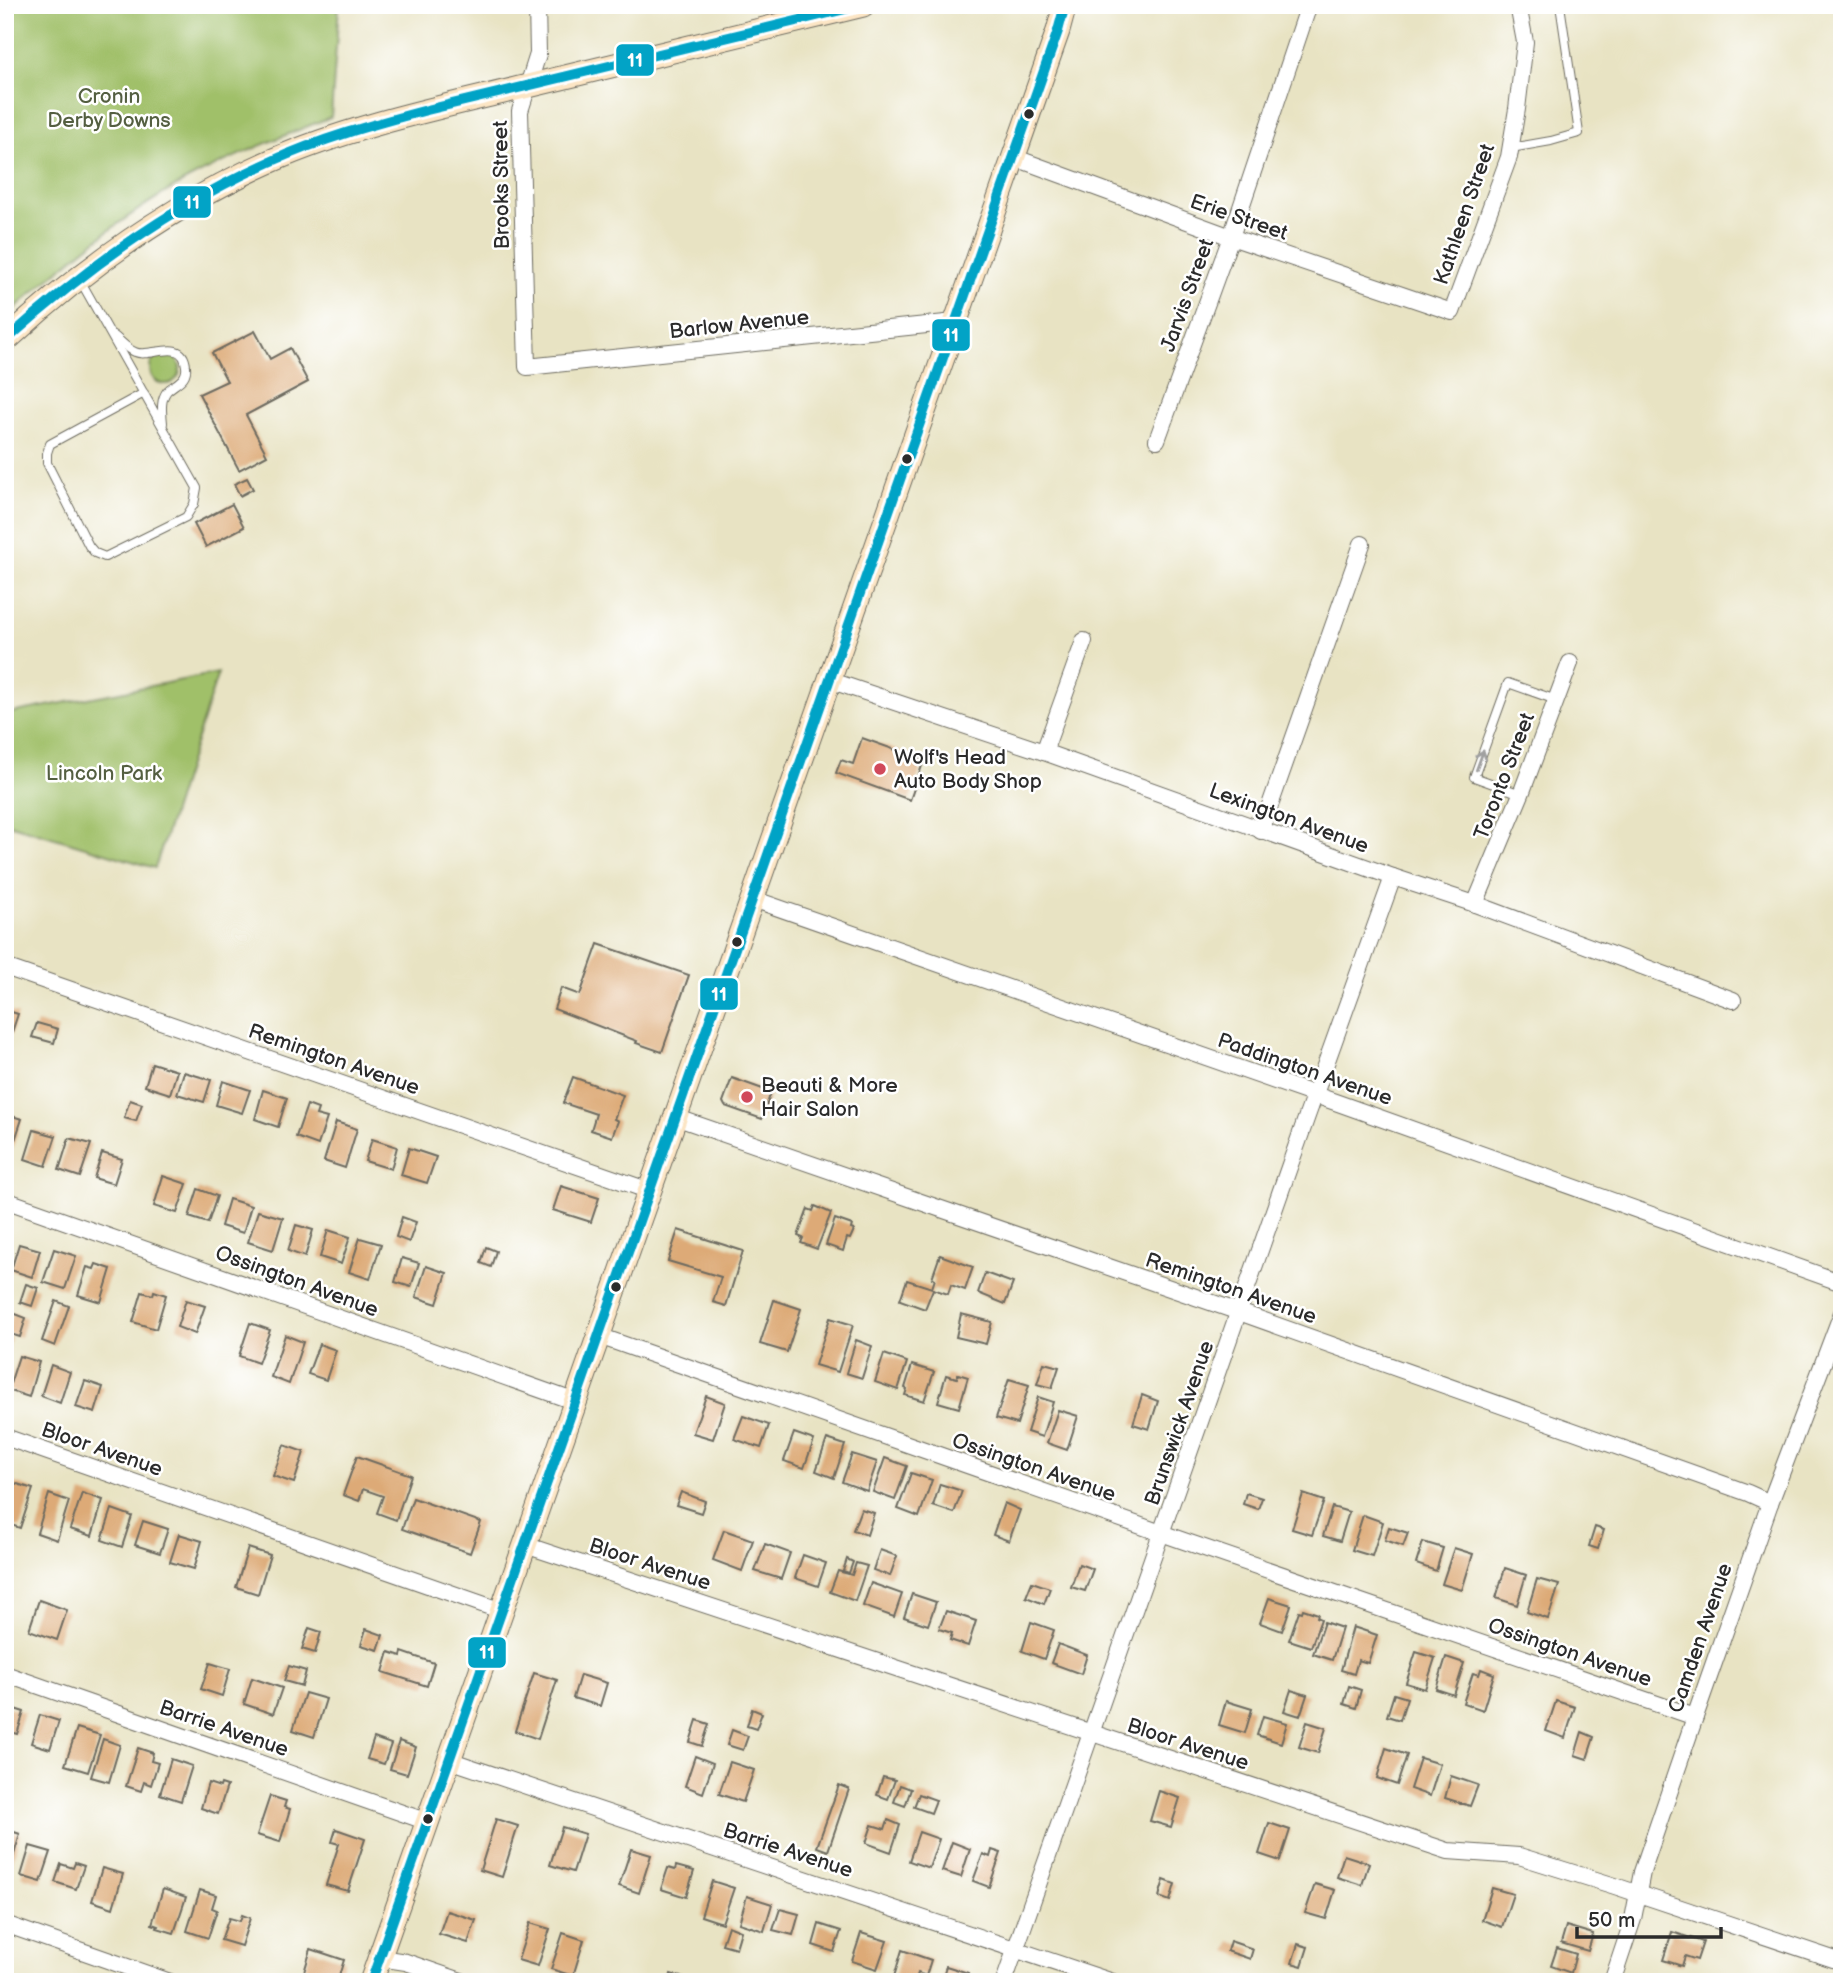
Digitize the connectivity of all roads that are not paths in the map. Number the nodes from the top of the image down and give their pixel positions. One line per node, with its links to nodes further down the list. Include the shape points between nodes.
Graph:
1 (537, 5): 8 (street, Brooks Street, via 538,54)
2 (863, 5): 7 (street)
3 (1065, 5): 10 (street)
4 (1310, 5): 11 (street, Jarvis Street)
5 (1518, 5): 9 (street, Kathleen Street, via 1525,43)
6 (1560, 5): 9 (lane, via 1579,133)
7 (833, 9): 8 (street)
8 (527, 86): 12 (street, via 399,117 272,161 179,209); 17 (street, Brooks Street, via 520,111)
9 (1511, 148): 13 (street, Kathleen Street)
10 (1013, 157): 11 (street, Erie Street); 14 (street)
11 (1231, 237): 13 (street, Erie Street); 20 (street, Jarvis Street)
12 (79, 277): 15 (lane); 16 (street)
13 (1452, 312)
14 (955, 322): 17 (street, Barlow Avenue); 24 (street)
15 (111, 333): 18 (lane); 19 (lane, via 135,352 174,350 182,356 185,373 180,383 167,391 161,405)
16 (5, 341)
17 (527, 367)
18 (144, 393): 19 (lane); 19 (lane, via 50,444 47,453 47,463 95,553 105,557 186,517 194,505 197,488)
19 (163, 427)
20 (1157, 440)
21 (1362, 544): 28 (street)
22 (1084, 641): 26 (street)
23 (1570, 663): 25 (street, Toronto Street)
24 (829, 680): 26 (street, Lexington Avenue); 30 (street)
25 (1556, 699): 27 (street, Toronto Street); 27 (lane, one-way to 25, via 1474,778 1508,683)
26 (1044, 752): 28 (street, Lexington Avenue)
27 (1521, 794): 31 (street, Toronto Street)
28 (1261, 831): 29 (street, Lexington Avenue)
29 (1393, 877): 31 (street, Lexington Avenue); 34 (street, Brunswick Avenue)
30 (753, 899): 34 (street, Paddington Avenue); 35 (street)
31 (1475, 904): 33 (street, Lexington Avenue)
32 (5, 967): 36 (street, Remington Avenue)
33 (1733, 1000)
34 (1315, 1094): 38 (street, Paddington Avenue); 39 (street, Brunswick Avenue)
35 (675, 1117): 36 (street); 39 (street, Remington Avenue)
36 (650, 1191): 41 (street)
37 (5, 1200): 42 (street, Ossington Avenue)
38 (1842, 1283)
39 (1239, 1312): 44 (street, Remington Avenue); 45 (street, Brunswick Avenue)
40 (1842, 1313): 44 (street, Camden Avenue)
41 (599, 1336): 42 (street); 45 (street, Ossington Avenue)
42 (576, 1402): 46 (street)
43 (5, 1437): 47 (street, Bloor Avenue)
44 (1770, 1503): 49 (street, Camden Avenue)
45 (1162, 1534): 49 (street, Ossington Avenue); 50 (street, Brunswick Avenue)
46 (525, 1545): 47 (street); 50 (street, Bloor Avenue)
47 (502, 1611): 51 (street)
48 (5, 1674): 52 (street, Barrie Avenue)
49 (1695, 1717): 53 (street, Camden Avenue)
50 (1090, 1734): 53 (street, Bloor Avenue, via 1448,1851 1518,1856); 55 (street, Brunswick Avenue)
51 (449, 1760): 52 (street); 55 (street, Barrie Avenue)
52 (428, 1822): 56 (street)
53 (1637, 1894): 57 (street, Bloor Avenue); 63 (street, Camden Avenue)
54 (5, 1924): 58 (street)
55 (1015, 1948): 61 (street, Brunswick Avenue); 62 (street, Barrie Avenue)
56 (380, 1958): 59 (street); 60 (street)
57 (1842, 1962)
58 (170, 1982)
59 (372, 1982)
60 (464, 1982)
61 (1004, 1982)
62 (1113, 1982)
63 (1612, 1982)

